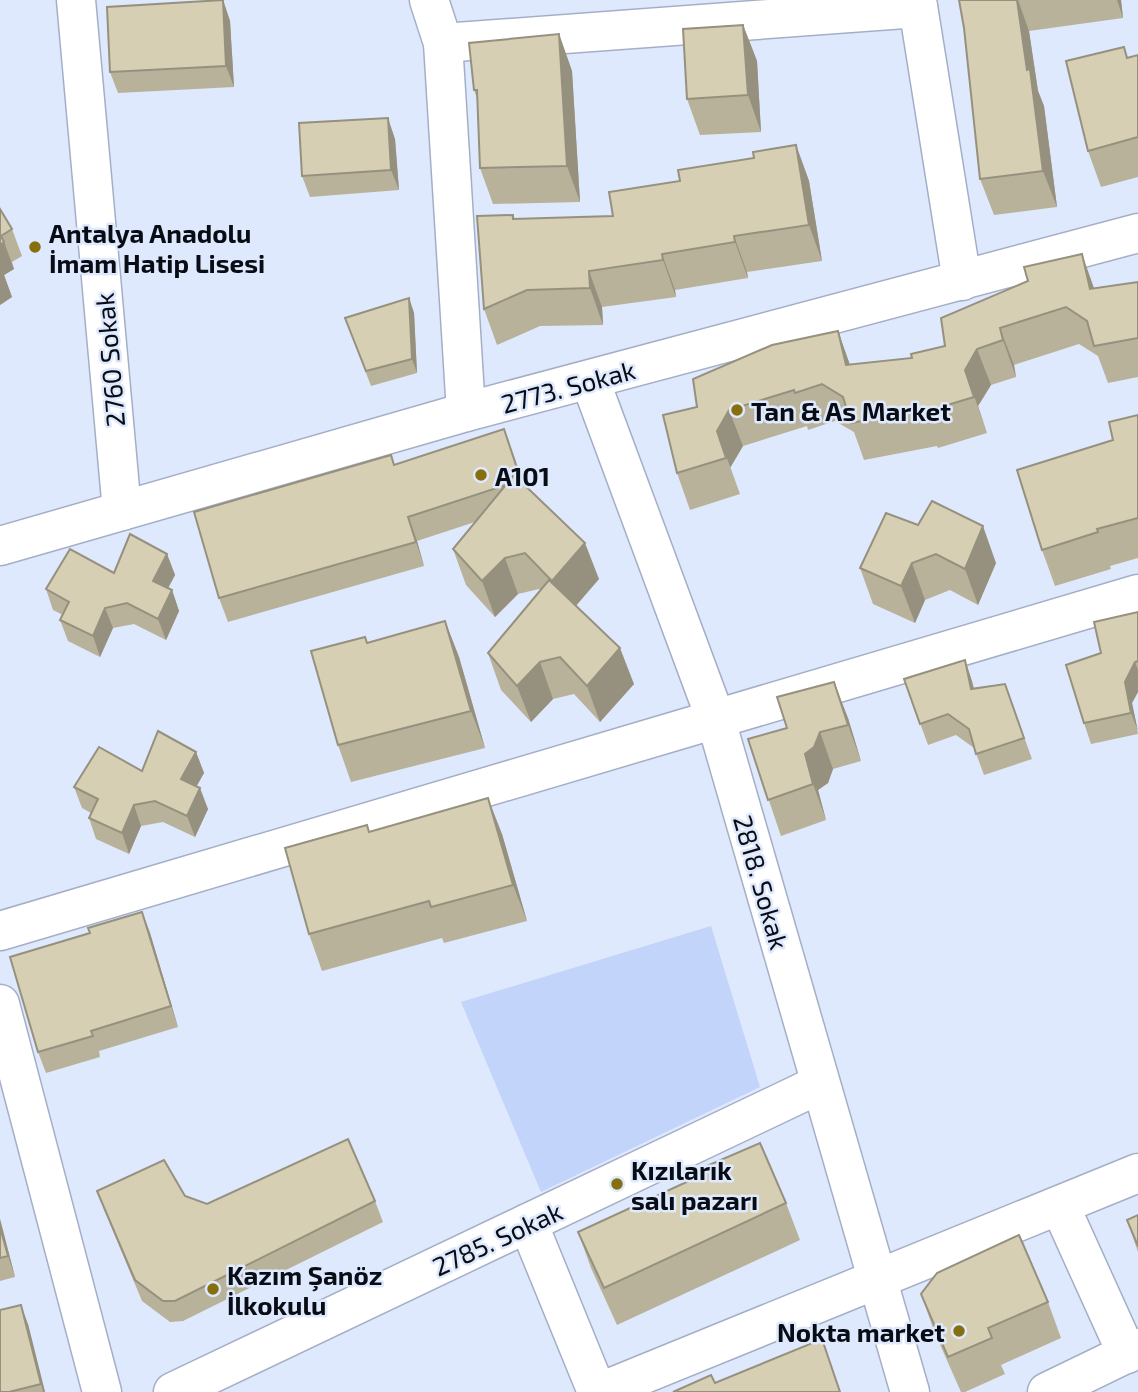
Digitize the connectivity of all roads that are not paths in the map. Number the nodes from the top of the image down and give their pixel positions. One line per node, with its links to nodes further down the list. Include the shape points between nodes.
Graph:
1 (76, 0): 9 (street, 2760 Sokak)
2 (429, 0): 4 (street)
3 (917, 4): 4 (street); 6 (street)
4 (443, 43): 8 (street)
5 (1138, 233): 6 (street, 2773. Sokak)
6 (962, 281): 7 (street, 2773. Sokak)
7 (590, 380): 8 (street, 2773. Sokak); 12 (street, 2818. Sokak)
8 (466, 412): 9 (street, 2773. Sokak)
9 (122, 511): 10 (street, 2773. Sokak)
10 (0, 546)
11 (1138, 594): 12 (street)
12 (715, 717): 13 (street); 15 (street, 2818. Sokak)
13 (0, 931)
14 (0, 1004): 21 (street)
15 (820, 1084): 18 (street, 2785. Sokak); 19 (street, 2818. Sokak)
16 (1138, 1174): 17 (street)
17 (1060, 1206): 19 (street); 20 (street)
18 (528, 1223): 22 (street, 2785. Sokak); 23 (street)
19 (877, 1280): 23 (street); 24 (street, 2818. Sokak)
20 (1132, 1351): 25 (street)
21 (102, 1392)
22 (173, 1392)
23 (599, 1392)
24 (911, 1392)
25 (1047, 1392)

